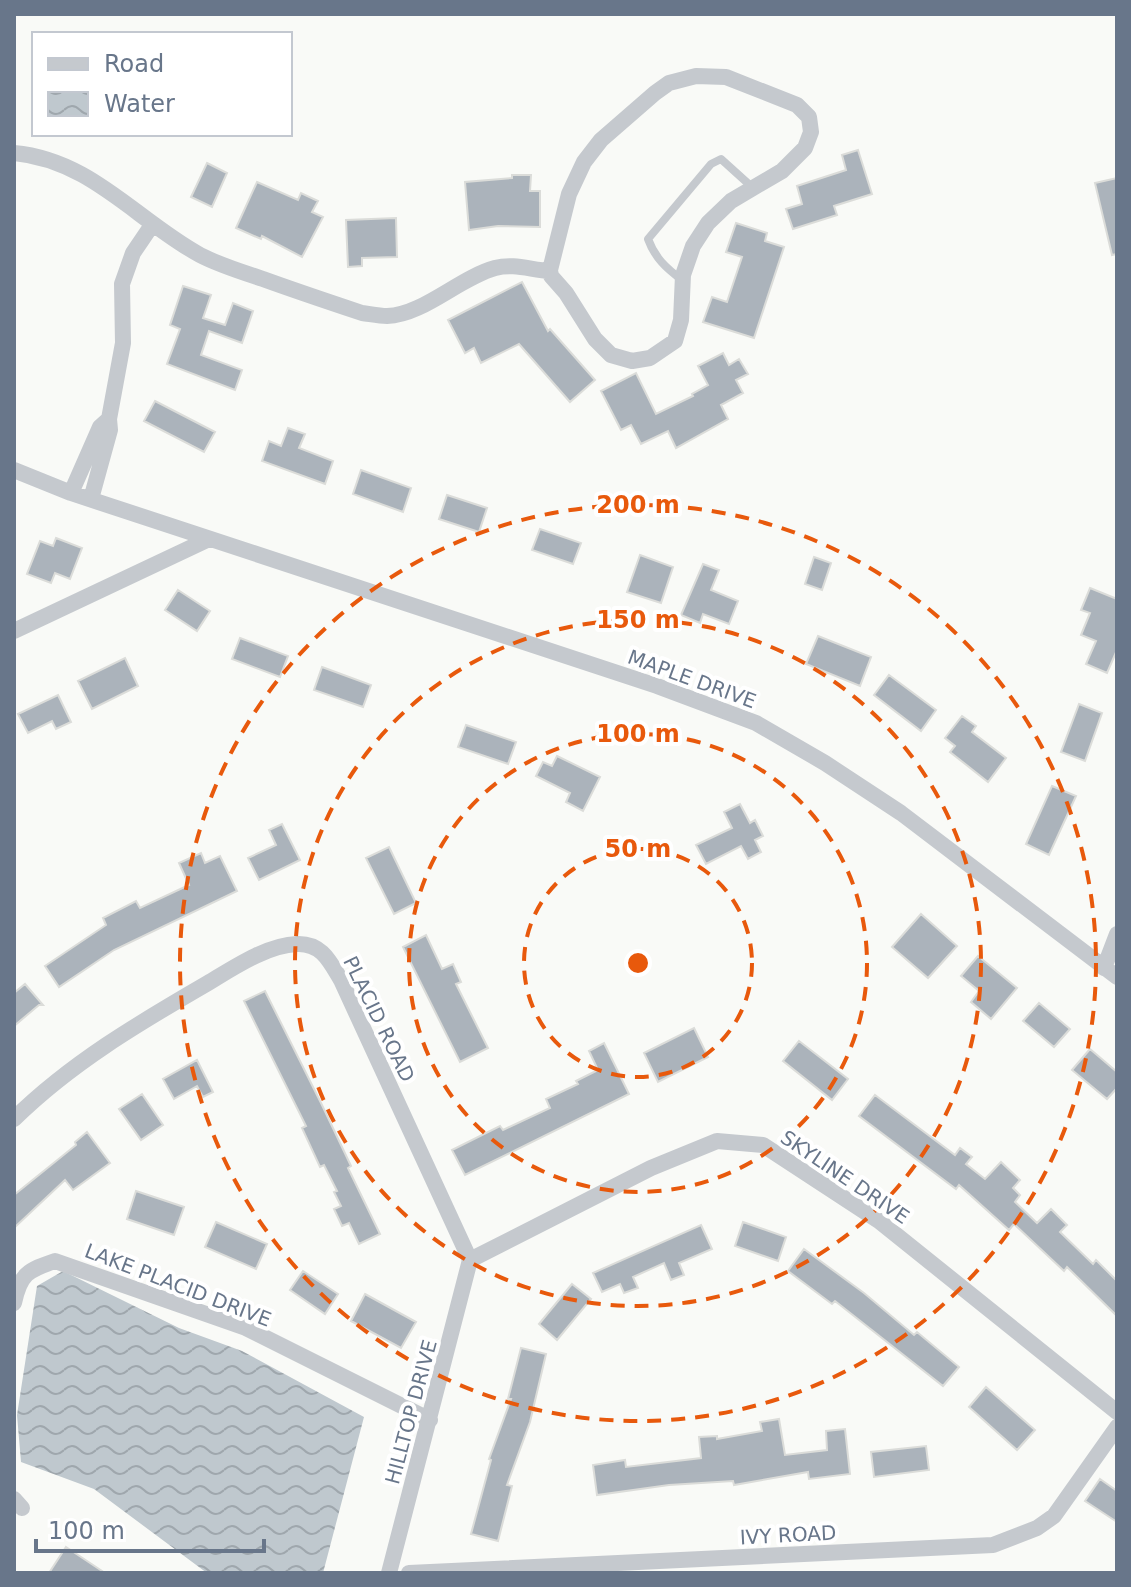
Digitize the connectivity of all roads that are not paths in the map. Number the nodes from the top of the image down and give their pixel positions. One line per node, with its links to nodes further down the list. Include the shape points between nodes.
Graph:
1 (14, 153): 3 (street, via 50,159 84,173)
2 (753, 188): 4 (street, via 782,171 805,148 809,117 797,105 726,77 696,76 669,83 601,140 584,162 569,194); 5 (street, via 708,223 693,246); 5 (lane, via 721,159 656,227 648,239 653,253)
3 (152, 225): 4 (street, via 202,256 362,313 388,316 413,309 495,268); 6 (street, via 133,253 122,284 123,343 109,419 100,427)
4 (550, 271): 5 (street, via 595,339 611,355 632,361 650,358 675,341)
5 (682, 281)
6 (96, 453): 8 (street); 9 (street)
7 (14, 470): 8 (street, MAPLE DRIVE)
8 (71, 493): 9 (street, MAPLE DRIVE)
9 (91, 499): 10 (street, MAPLE DRIVE)
10 (209, 539): 11 (street); 13 (street, MAPLE DRIVE, via 756,723 901,813)
11 (14, 631)
12 (1117, 934): 13 (street)
13 (1111, 972)
14 (14, 1119): 15 (street, PLACID ROAD, via 43,1090 164,1008 267,952 310,946 323,951 341,980)
15 (470, 1260): 17 (street, SKYLINE DRIVE, via 651,1168 717,1141 763,1145 879,1221); 18 (street, HILLTOP DRIVE)
16 (14, 1303): 18 (street, LAKE PLACID DRIVE, via 18,1284 30,1269 55,1261 246,1328)
17 (1117, 1412)
18 (430, 1420): 20 (street, HILLTOP DRIVE)
19 (1117, 1427): 21 (street, IVY ROAD, via 1054,1516 993,1545)
20 (389, 1573)
21 (409, 1573)

